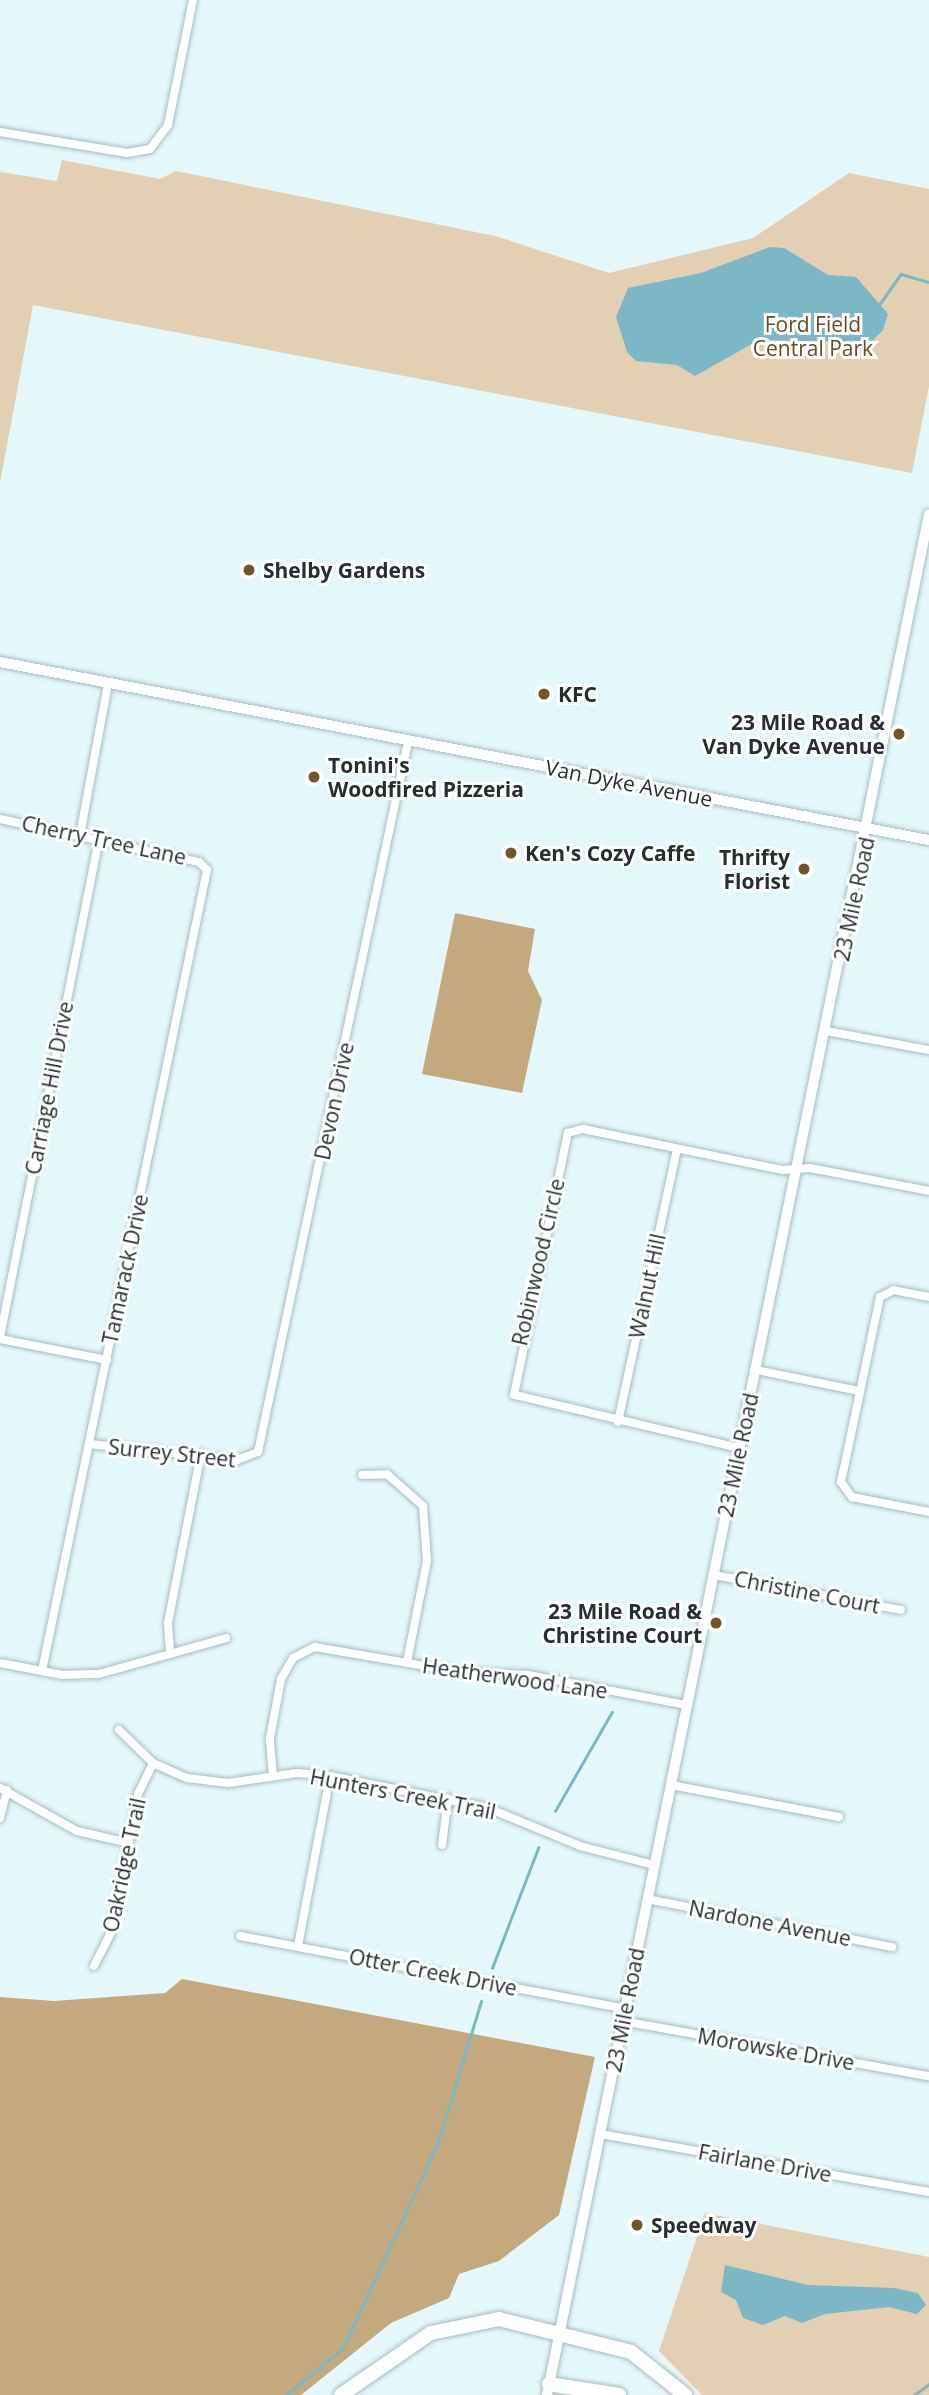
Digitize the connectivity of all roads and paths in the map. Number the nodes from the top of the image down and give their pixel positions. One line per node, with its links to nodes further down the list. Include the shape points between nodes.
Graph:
1 (193, 0): 2 (street, via 168,125 156,145 127,153)
2 (0, 132)
3 (929, 514): 8 (main road, 23 Mile Road)
4 (0, 662): 5 (main road, Van Dyke Avenue)
5 (108, 684): 6 (main road, Van Dyke Avenue); 9 (street)
6 (408, 742): 8 (main road, Van Dyke Avenue); 27 (street, Devon Drive, via 286,1334)
7 (0, 819): 9 (street, Cherry Tree Lane)
8 (868, 830): 11 (main road, Van Dyke Avenue); 13 (main road, 23 Mile Road)
9 (80, 835): 10 (street, Cherry Tree Lane)
10 (99, 839): 12 (street, Cherry Tree Lane); 19 (street, Carriage Hill Drive)
11 (929, 840)
12 (205, 866): 20 (street, Tamarack Drive)
13 (826, 1031): 14 (street); 16 (main road, 23 Mile Road)
14 (929, 1049)
15 (677, 1150): 16 (street); 23 (street, Walnut Hill); 23 (street, Robinwood Circle, via 572,1130 511,1385 514,1395)
16 (797, 1170): 17 (street); 21 (main road, 23 Mile Road)
17 (929, 1191)
18 (929, 1297): 22 (street, via 894,1290 882,1294)
19 (0, 1338): 20 (street)
20 (107, 1360): 24 (street, Tamarack Drive)
21 (756, 1370): 22 (street); 25 (main road, 23 Mile Road)
22 (859, 1391): 29 (street, via 842,1488 861,1499)
23 (618, 1422): 25 (street)
24 (90, 1444): 26 (street, Surrey Street); 36 (street, Tamarack Drive)
25 (739, 1448): 30 (main road, 23 Mile Road)
26 (201, 1454): 27 (street, Surrey Street); 33 (street, via 167,1623)
27 (254, 1458)
28 (362, 1475): 34 (street, via 387,1474 423,1506 427,1561)
29 (929, 1512)
30 (714, 1575): 31 (street, Christine Court); 37 (main road, 23 Mile Road)
31 (901, 1609)
32 (226, 1638): 33 (street)
33 (170, 1652): 36 (street, via 99,1674)
34 (407, 1662): 37 (street, Heatherwood Lane, via 528,1675); 40 (street, Heatherwood Lane, via 344,1650 306,1649 287,1665 270,1738)
35 (0, 1663): 36 (street)
36 (42, 1671)
37 (687, 1706): 42 (main road, 23 Mile Road)
38 (119, 1730): 39 (street, Hunters Creek Trail)
39 (153, 1763): 40 (street, Hunters Creek Trail, via 211,1783); 47 (street, Oakridge Trail, via 138,1794)
40 (273, 1776): 41 (street, Hunters Creek Trail)
41 (330, 1776): 44 (street, Hunters Creek Trail); 52 (street)
42 (671, 1785): 45 (street); 49 (main road, 23 Mile Road)
43 (4, 1789): 46 (street); 47 (street, via 71,1829)
44 (448, 1798): 48 (street); 49 (street, Hunters Creek Trail)
45 (838, 1817)
46 (0, 1818)
47 (129, 1843): 54 (street, Oakridge Trail, via 111,1932)
48 (442, 1845)
49 (654, 1865): 50 (main road, 23 Mile Road)
50 (647, 1899): 53 (street, Nardone Avenue); 55 (main road, 23 Mile Road)
51 (240, 1936): 52 (street, Otter Creek Drive)
52 (298, 1946): 55 (street, Otter Creek Drive)
53 (892, 1947)
54 (94, 1966)
55 (625, 2009): 56 (main road, 23 Mile Road)
56 (622, 2021): 57 (street, Morowske Drive); 58 (main road, 23 Mile Road)
57 (929, 2076)
58 (600, 2134): 59 (street, Fairlane Drive); 60 (main road, 23 Mile Road)
59 (929, 2192)
60 (560, 2329): 61 (main road, 23 Mile Road); 62 (highway, via 499,2319 449,2326 419,2339); 64 (highway, via 631,2352)
61 (548, 2390): 63 (highway)
62 (341, 2395)
63 (619, 2395)
64 (685, 2395)

